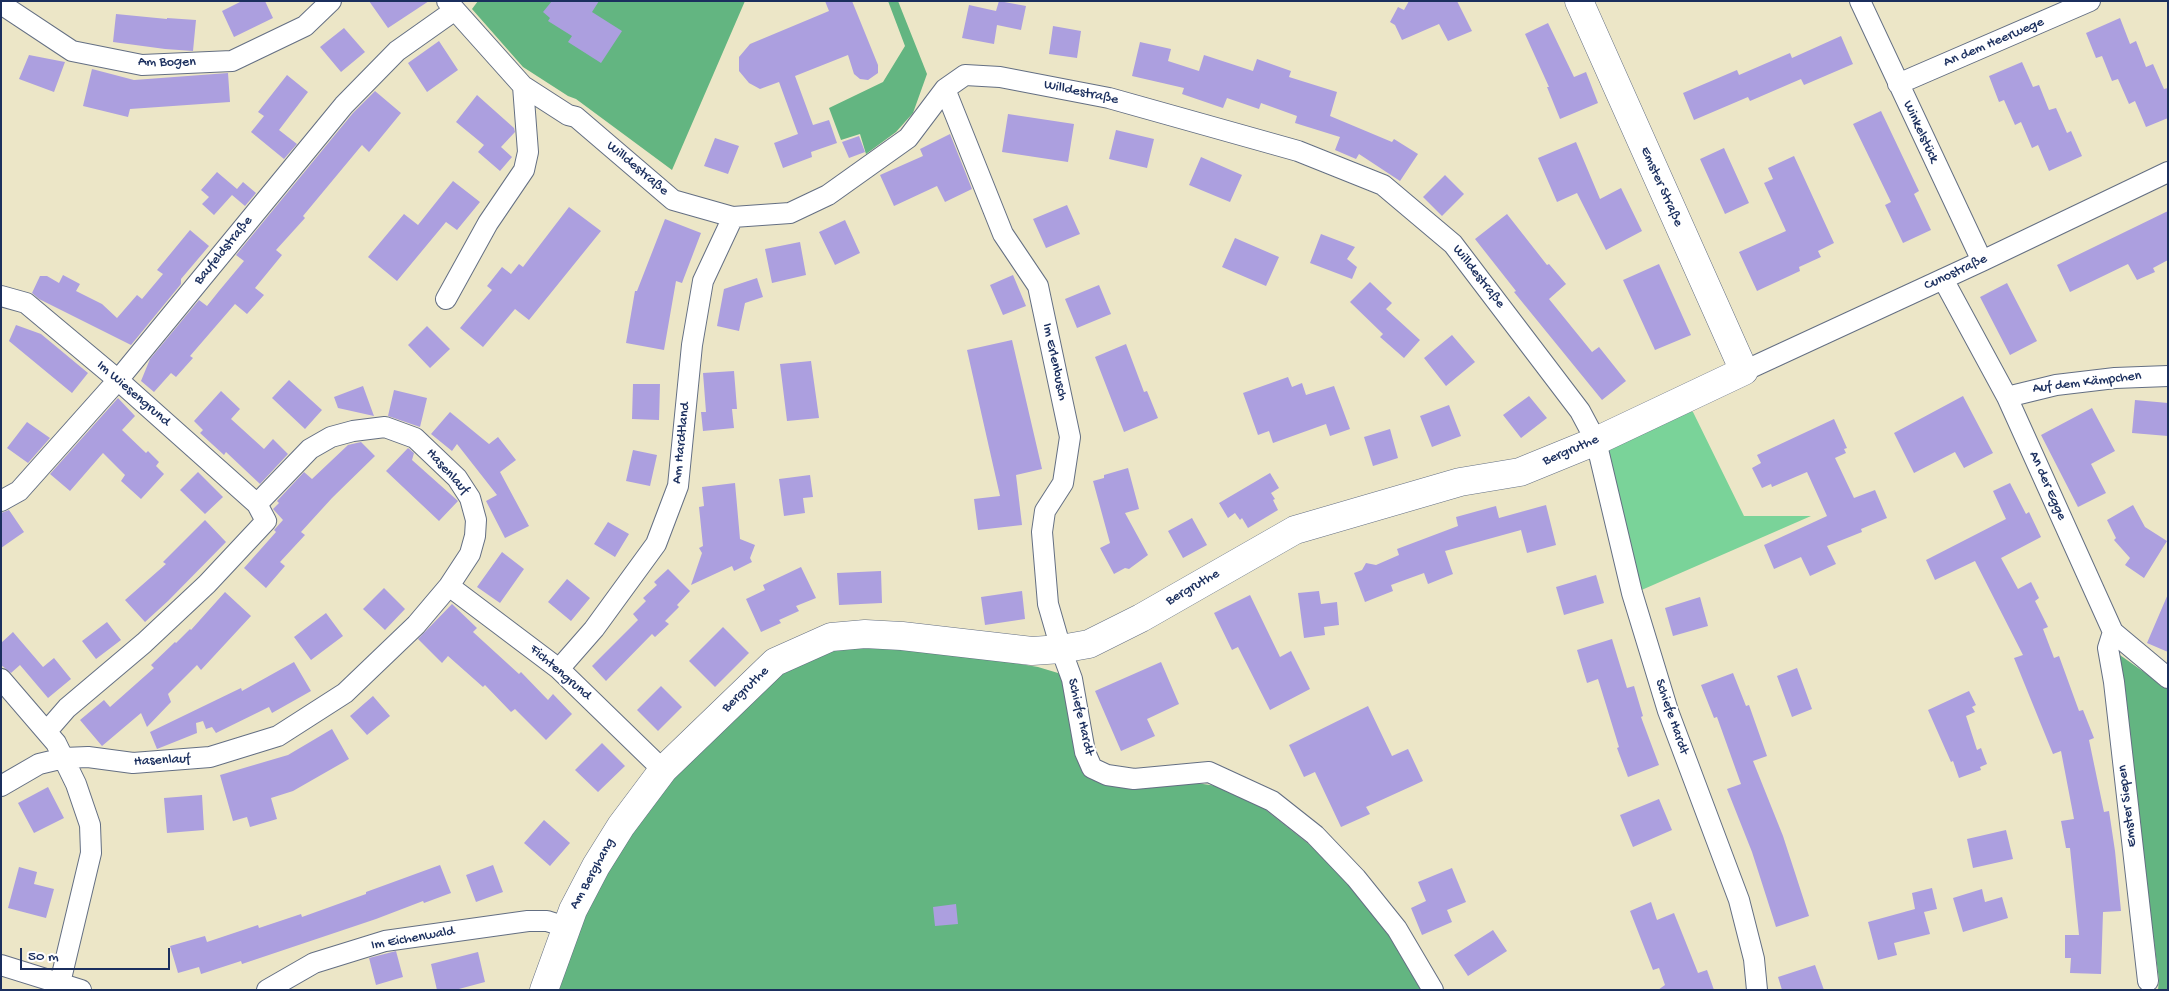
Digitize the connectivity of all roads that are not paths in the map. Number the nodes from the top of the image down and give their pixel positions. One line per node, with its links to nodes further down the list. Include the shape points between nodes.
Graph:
1 (330, 1): 5 (street, Am Bogen, via 304,26 232,61 142,66 72,51)
2 (1579, 1): 16 (street, Emster Straße)
3 (1860, 1): 7 (street, Winkelstück)
4 (2090, 1): 7 (street, An dem Heerwege)
5 (1, 4)
6 (451, 5): 8 (street, Willdestraße); 18 (street, Baufeldstraße, via 397,51 344,106)
7 (1898, 84): 12 (street, Winkelstück)
8 (523, 86): 11 (street, Willdestraße, via 576,118 673,200); 15 (street, via 528,152 524,170 488,223)
9 (945, 89): 11 (street, Willdestraße, via 908,138 828,195 790,213); 20 (street, Willdestraße, via 965,75 991,76 1109,98 1298,151 1383,185 1453,244 1580,411); 25 (street, Im Erlenbusch, via 1004,234 1038,286 1070,437 1063,483 1045,511 1042,532 1048,604)
10 (2168, 172): 12 (street, Cunostraße)
11 (733, 216): 26 (street, Am Hardtland, via 704,281 692,345 678,486 656,544 594,629)
12 (1982, 261): 13 (street, Cunostraße)
13 (1943, 279): 16 (street, Cunostraße); 19 (street, An der Egge)
14 (1, 296): 18 (street, Im Wiesengrund, via 26,304)
15 (446, 299)
16 (1744, 372): 20 (street, Bergruthe)
17 (2168, 376): 19 (street, Auf dem Kämpchen, via 2056,385)
18 (118, 380): 21 (street, Baufeldstraße, via 19,491); 22 (street, Im Wiesengrund)
19 (2008, 398): 24 (street, An der Egge)
20 (1596, 441): 25 (street, Bergruthe, via 1520,472 1460,482 1295,530 1109,635 1090,644); 41 (street, Schiefe Hardt, via 1635,602 1668,711 1739,900 1754,959)
21 (1, 501)
22 (257, 504): 23 (street, Hasenlauf, via 310,449 331,437 385,427 415,438 457,478 470,498 476,520 470,554); 29 (street, via 266,520 207,584 67,708)
23 (449, 586): 26 (street, Fichtengrund); 30 (street, Hasenlauf, via 416,625 345,693 278,736 210,757 134,763 88,757)
24 (2113, 632): 27 (street, An der Egge); 35 (street, Emster Siepen, via 2108,648)
25 (1061, 649): 31 (street, Bergruthe, via 1032,651 865,634 831,637 775,662); 40 (street, Schiefe Hardt, via 1072,679 1085,752 1092,768 1107,775 1134,779 1209,772 1272,801 1315,835 1356,878 1397,929)
26 (558, 669): 31 (street, Fichtengrund)
27 (2168, 678)
28 (1, 680): 29 (street)
29 (47, 731): 30 (street)
30 (64, 758): 32 (street, Hasenlauf, via 39,764); 36 (street, via 86,810 91,846)
31 (663, 770): 33 (street, Am Berghang, via 596,866)
32 (1, 786)
33 (566, 927): 38 (street, Im Eichenwald, via 547,921 528,921 385,941 314,963); 39 (street, Am Berghang)
34 (1, 965): 36 (street)
35 (2148, 981)
36 (60, 983): 37 (street)
37 (82, 990)
38 (267, 990)
39 (544, 990)
40 (1433, 990)
41 (1757, 990)

